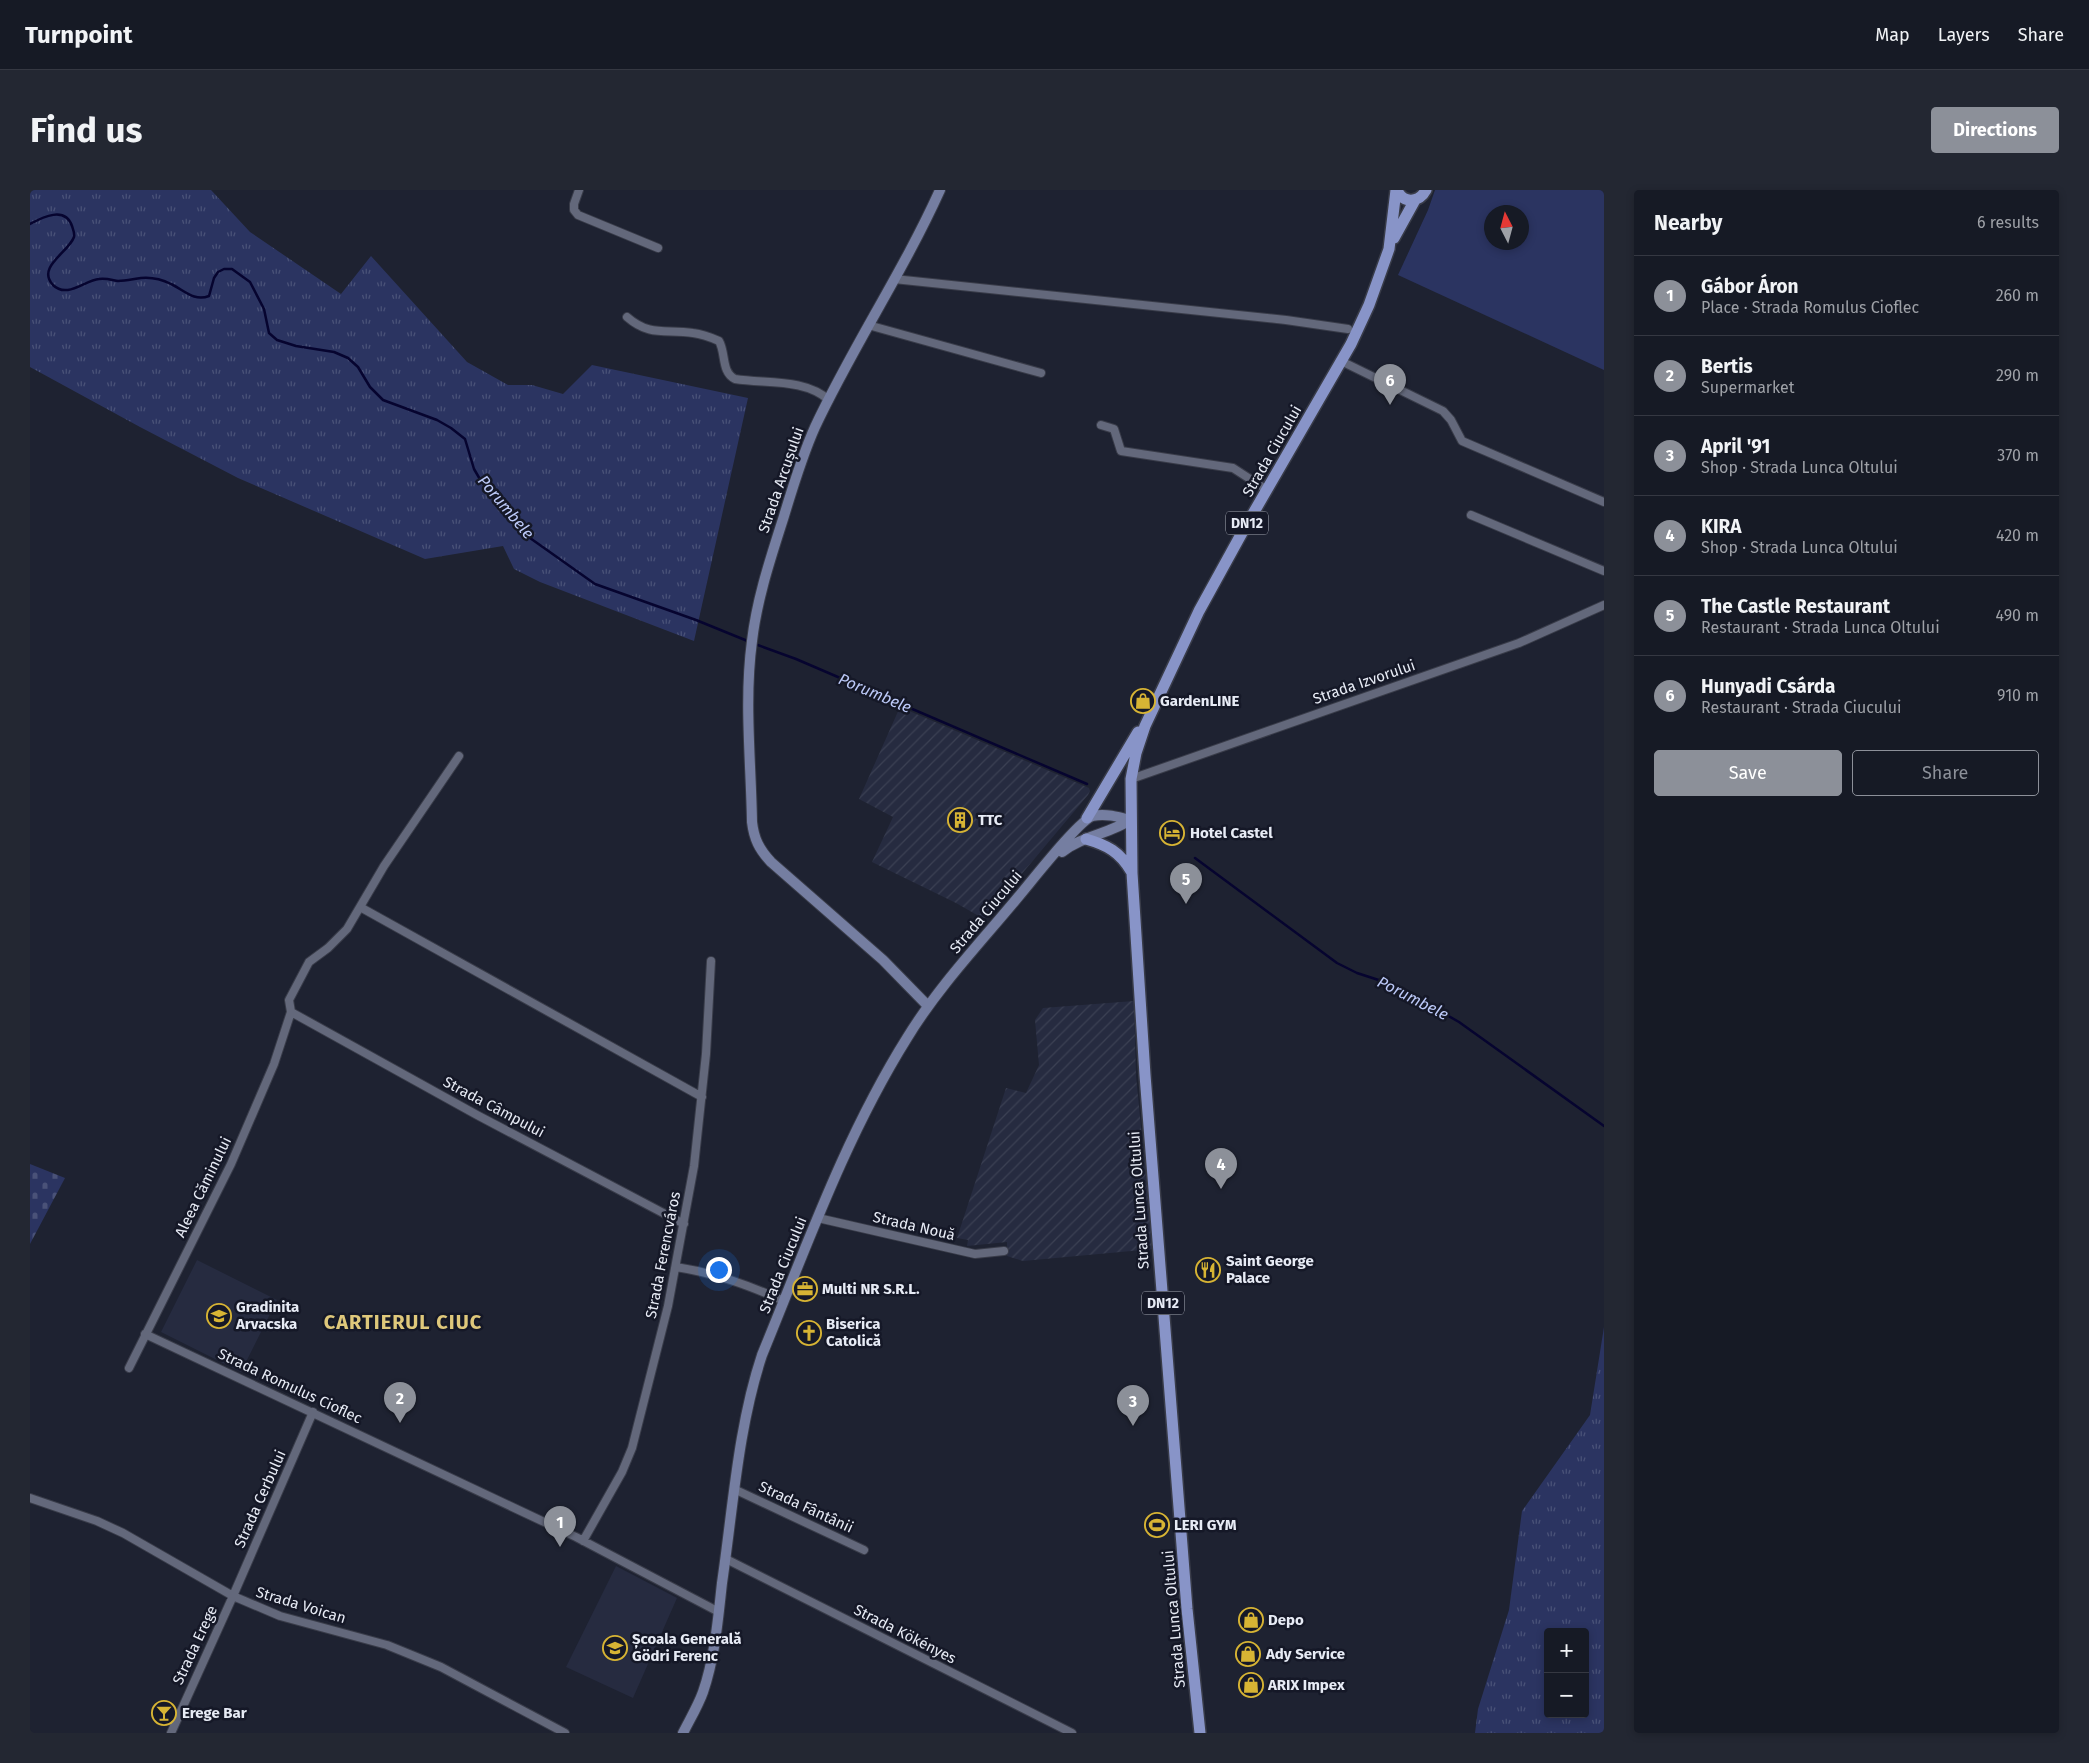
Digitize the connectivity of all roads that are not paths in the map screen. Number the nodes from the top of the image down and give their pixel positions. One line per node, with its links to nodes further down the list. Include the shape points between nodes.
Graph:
1 (579, 190): 6 (street, via 574,204 578,215)
2 (940, 190): 8 (main road, Strada Arcușului)
3 (1397, 190): 5 (main road, via 1406,199); 7 (main road, DN12)
4 (1426, 190): 5 (main road)
5 (1415, 200): 7 (main road, DN12)
6 (658, 248)
7 (1389, 249): 12 (main road, Strada Ciucului / DN12, via 1376,291)
8 (894, 279): 10 (main road, Strada Arcușului); 11 (street)
9 (627, 317): 14 (street, via 646,330 693,333 719,341 726,370 735,379 807,388 820,392)
10 (868, 325): 13 (street); 14 (main road, Strada Arcușului)
11 (1348, 328)
12 (1341, 361): 16 (main road, Strada Ciucului / DN12); 17 (street, via 1443,411 1462,441)
13 (1041, 373)
14 (829, 400): 31 (main road, Strada Arcușului, via 800,467 770,561 752,637 748,693 752,822 756,842 771,862 883,960)
15 (1101, 425): 16 (street, via 1114,429 1121,451 1233,468)
16 (1267, 490): 21 (main road, Strada Ciucului / DN12, via 1199,611)
17 (1604, 502)
18 (1471, 515): 19 (street)
19 (1604, 571)
20 (1604, 605): 23 (street, Strada Izvorului, via 1519,643)
21 (1145, 726): 23 (main road, Strada Lunca Oltului / DN12); 24 (main road, via 1135,736)
22 (459, 756): 29 (street, Aleea Căminului)
23 (1131, 779): 25 (main road, Strada Lunca Oltului / DN12)
24 (1087, 818): 25 (main road, via 1104,815); 27 (main road)
25 (1130, 820): 26 (main road); 28 (main road, Strada Lunca Oltului / DN12)
26 (1086, 839): 27 (main road, via 1068,847); 28 (main road, via 1118,852)
27 (1045, 865): 31 (main road, Strada Ciucului)
28 (1132, 873): 53 (main road, Strada Lunca Oltului / DN12, via 1154,1209)
29 (360, 907): 32 (street, Aleea Căminului, via 347,929 309,962 289,1000); 33 (street)
30 (711, 961): 33 (street, Strada Ferencváros)
31 (928, 1006): 34 (main road, Strada Ciucului, via 886,1073)
32 (292, 1012): 35 (street, Strada Câmpului); 39 (street, Aleea Căminului, via 274,1064 231,1164)
33 (702, 1097): 35 (street, Strada Ferencváros)
34 (818, 1218): 36 (street, Strada Nouă, via 975,1254); 38 (main road, Strada Ciucului)
35 (684, 1224): 37 (street, Strada Ferencváros)
36 (1004, 1251)
37 (676, 1267): 38 (street, via 717,1274); 44 (street, Strada Ferencváros, via 656,1361 632,1448)
38 (784, 1301): 42 (main road, Strada Ciucului, via 754,1378)
39 (145, 1334): 40 (street, Aleea Căminului); 41 (street, Strada Romulus Cioflec)
40 (128, 1368)
41 (313, 1412): 44 (street, Strada Romulus Cioflec); 47 (street, Strada Cerbului)
42 (736, 1490): 45 (street, Strada Fântânii); 46 (main road, Strada Ciucului)
43 (30, 1498): 47 (street, Strada Voican, via 123,1533)
44 (583, 1540): 48 (street, Strada Romulus Cioflec)
45 (864, 1550)
46 (726, 1559): 48 (main road, Strada Ciucului); 52 (street, Strada Kökényes)
47 (233, 1596): 49 (street, Strada Erege); 50 (street, Strada Voican, via 280,1616 387,1646 441,1667)
48 (718, 1612): 51 (main road, Strada Ciucului, via 705,1683)
49 (170, 1733)
50 (565, 1733)
51 (683, 1733)
52 (1072, 1733)
53 (1200, 1733)

